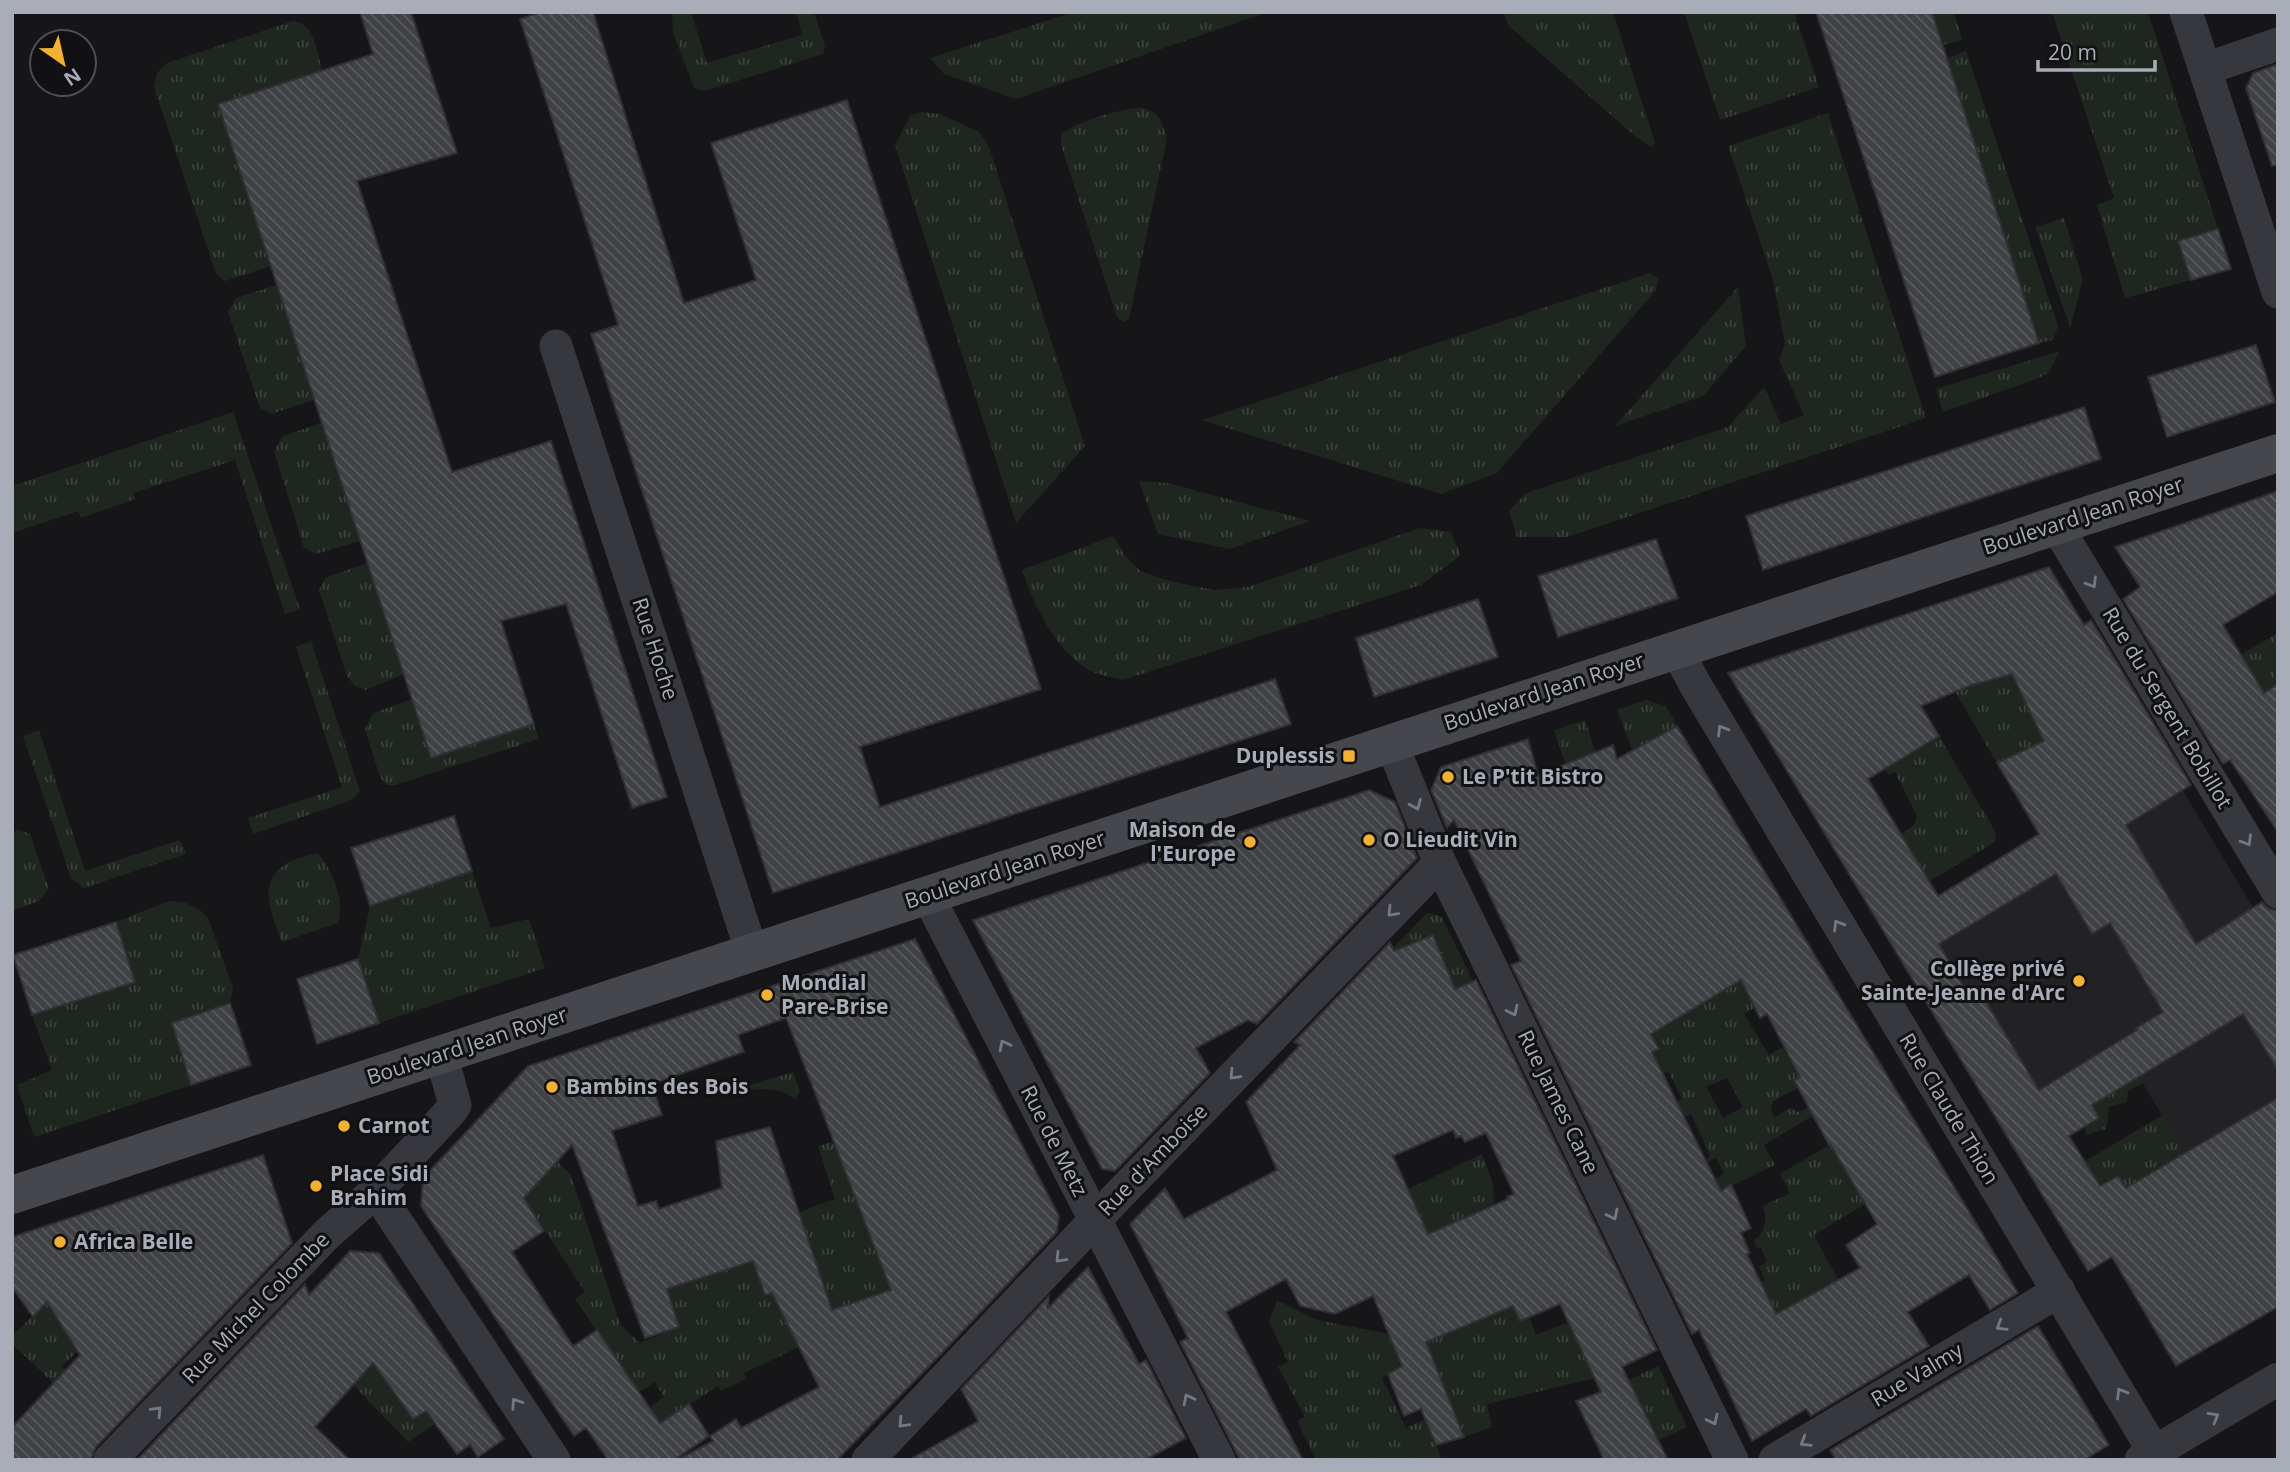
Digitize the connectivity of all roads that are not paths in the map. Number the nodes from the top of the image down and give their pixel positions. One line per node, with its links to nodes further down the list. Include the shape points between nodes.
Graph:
1 (2186, 12): 3 (street)
2 (2278, 44): 3 (street)
3 (2205, 69): 4 (street)
4 (2278, 292)
5 (556, 346): 13 (street, Rue Hoche)
6 (2278, 453): 7 (street, Boulevard Jean Royer)
7 (2056, 525): 8 (street, Boulevard Jean Royer); 11 (street, Rue du Sergent Bobillot, one-way to 11)
8 (1676, 649): 9 (street, Boulevard Jean Royer); 18 (street, Rue Claude Thion, one-way to 8)
9 (1391, 742): 10 (street, Rue James Cane, one-way to 10); 12 (street, Boulevard Jean Royer)
10 (1440, 863): 17 (street, Rue d'Amboise, one-way to 17); 25 (street, Rue James Cane, one-way to 25)
11 (2278, 892)
12 (928, 896): 13 (street, Boulevard Jean Royer); 17 (street, Rue de Metz, one-way to 12)
13 (752, 953): 14 (street, Boulevard Jean Royer)
14 (441, 1054): 15 (street, Rue Michel Colombe, via 455,1105); 16 (street, Boulevard Jean Royer)
15 (376, 1191): 21 (street, Rue Michel Colombe, one-way to 15, via 327,1234); 22 (street, one-way to 15)
16 (12, 1195)
17 (1095, 1221): 23 (street, Rue d'Amboise, one-way to 23); 24 (street, Rue de Metz, one-way to 17)
18 (2059, 1291): 20 (street, Rue Claude Thion, one-way to 18); 26 (street, Rue Valmy, one-way to 26)
19 (2278, 1379): 20 (street, one-way to 19)
20 (2152, 1457)
21 (110, 1460)
22 (554, 1460)
23 (868, 1460)
24 (1219, 1460)
25 (1732, 1460)
26 (1774, 1460)

